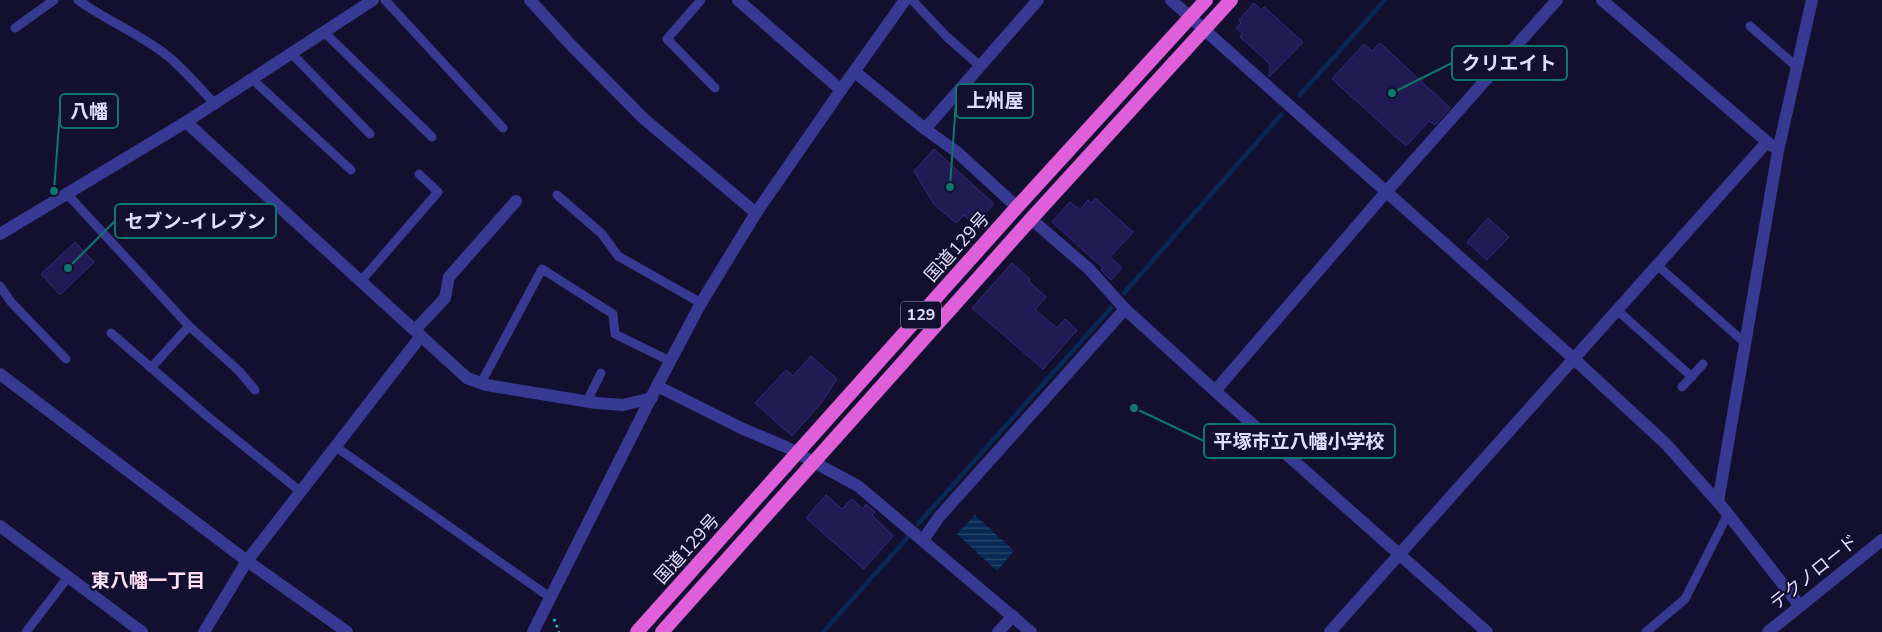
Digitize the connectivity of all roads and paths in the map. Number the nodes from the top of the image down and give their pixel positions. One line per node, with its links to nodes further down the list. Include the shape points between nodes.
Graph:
1 (54, 0): 19 (lane)
2 (78, 0): 29 (lane, via 168,57)
3 (373, 0): 21 (street)
4 (385, 0): 31 (lane)
5 (530, 0): 44 (street, via 643,118)
6 (701, 0): 27 (lane, via 667,39)
7 (738, 0): 28 (street)
8 (905, 0): 25 (street)
9 (912, 0): 23 (lane, via 946,37)
10 (1038, 0): 23 (street)
11 (1171, 0): 17 (street)
12 (1206, 0): 17 (highway, 国道129号 / 129)
13 (1231, 0): 20 (highway, 国道129号 / 129)
14 (1558, 0): 39 (street)
15 (1602, 0): 35 (street)
16 (1812, 0): 24 (street)
17 (1190, 16): 20 (street); 43 (highway, 国道129号 / 129)
18 (1750, 26): 24 (lane)
19 (15, 28)
20 (1204, 28): 39 (street); 45 (highway, 国道129号 / 129)
21 (324, 32): 22 (street); 34 (lane)
22 (291, 53): 26 (street); 33 (lane)
23 (980, 66): 32 (street)
24 (1797, 67): 36 (street)
25 (855, 72): 28 (street); 32 (street)
26 (252, 78): 29 (street); 37 (lane)
27 (715, 88)
28 (841, 90): 44 (street)
29 (214, 104): 30 (street)
30 (186, 122): 40 (street); 48 (street)
31 (504, 128)
32 (925, 129): 43 (street, via 957,152)
33 (370, 134)
34 (432, 137)
35 (1767, 142): 36 (street); 47 (street)
36 (1778, 151): 56 (street)
37 (351, 170)
38 (419, 174): 48 (lane, via 438,192)
39 (1386, 192): 57 (street); 68 (street)
40 (67, 194): 46 (street); 53 (lane)
41 (557, 195): 50 (lane, via 602,234 618,256)
42 (516, 201): 55 (street, via 449,277 445,298)
43 (1017, 207): 72 (highway, 国道129号 / 129)
44 (756, 213): 50 (street)
45 (1031, 219): 51 (street, via 1089,269); 73 (highway, 国道129号 / 129)
46 (0, 234)
47 (1657, 265): 52 (street); 56 (lane)
48 (361, 281): 55 (street)
49 (0, 286): 58 (lane, via 11,302)
50 (702, 303): 59 (street)
51 (1125, 309): 68 (street); 78 (street, via 939,517)
52 (1617, 310): 57 (street); 64 (lane)
53 (189, 326): 61 (lane); 67 (lane, via 239,370)
54 (111, 333): 61 (lane)
55 (418, 333): 65 (street, via 467,378); 71 (street)
56 (1745, 343): 75 (street)
57 (1574, 358): 75 (street, via 1666,444); 80 (street)
58 (66, 359)
59 (670, 361): 65 (lane, via 615,334 612,314 542,269); 69 (street)
60 (1703, 364): 64 (lane)
61 (151, 368): 74 (lane)
62 (601, 373): 70 (lane)
63 (0, 374): 81 (street)
64 (1692, 377): 66 (lane)
65 (480, 383): 70 (street)
66 (1682, 387)
67 (256, 390)
68 (1216, 391): 80 (street)
69 (654, 392): 70 (street, via 623,405); 72 (street); 83 (street)
70 (587, 401)
71 (336, 446): 74 (street); 83 (lane)
72 (798, 454): 73 (street); 91 (highway, 国道129号 / 129)
73 (813, 462): 78 (street, via 858,486); 92 (highway, 国道129号 / 129)
74 (301, 492): 81 (street)
75 (1718, 502): 76 (street)
76 (1728, 514): 84 (street); 97 (lane, via 1685,599)
77 (0, 526): 82 (street)
78 (923, 540): 85 (street)
79 (1882, 540): 84 (street, テクノロード)
80 (1400, 555): 95 (street); 96 (street)
81 (247, 561): 88 (street); 89 (street)
82 (68, 577): 86 (lane); 87 (street)
83 (551, 598): 90 (street)
84 (1800, 606): 98 (street, テクノロード)
85 (1012, 616): 93 (street); 94 (street)
86 (26, 632)
87 (142, 632)
88 (204, 632)
89 (347, 632)
90 (533, 632)
91 (637, 632)
92 (662, 632)
93 (998, 632)
94 (1031, 632)
95 (1330, 632)
96 (1487, 632)
97 (1646, 632)
98 (1768, 632)

